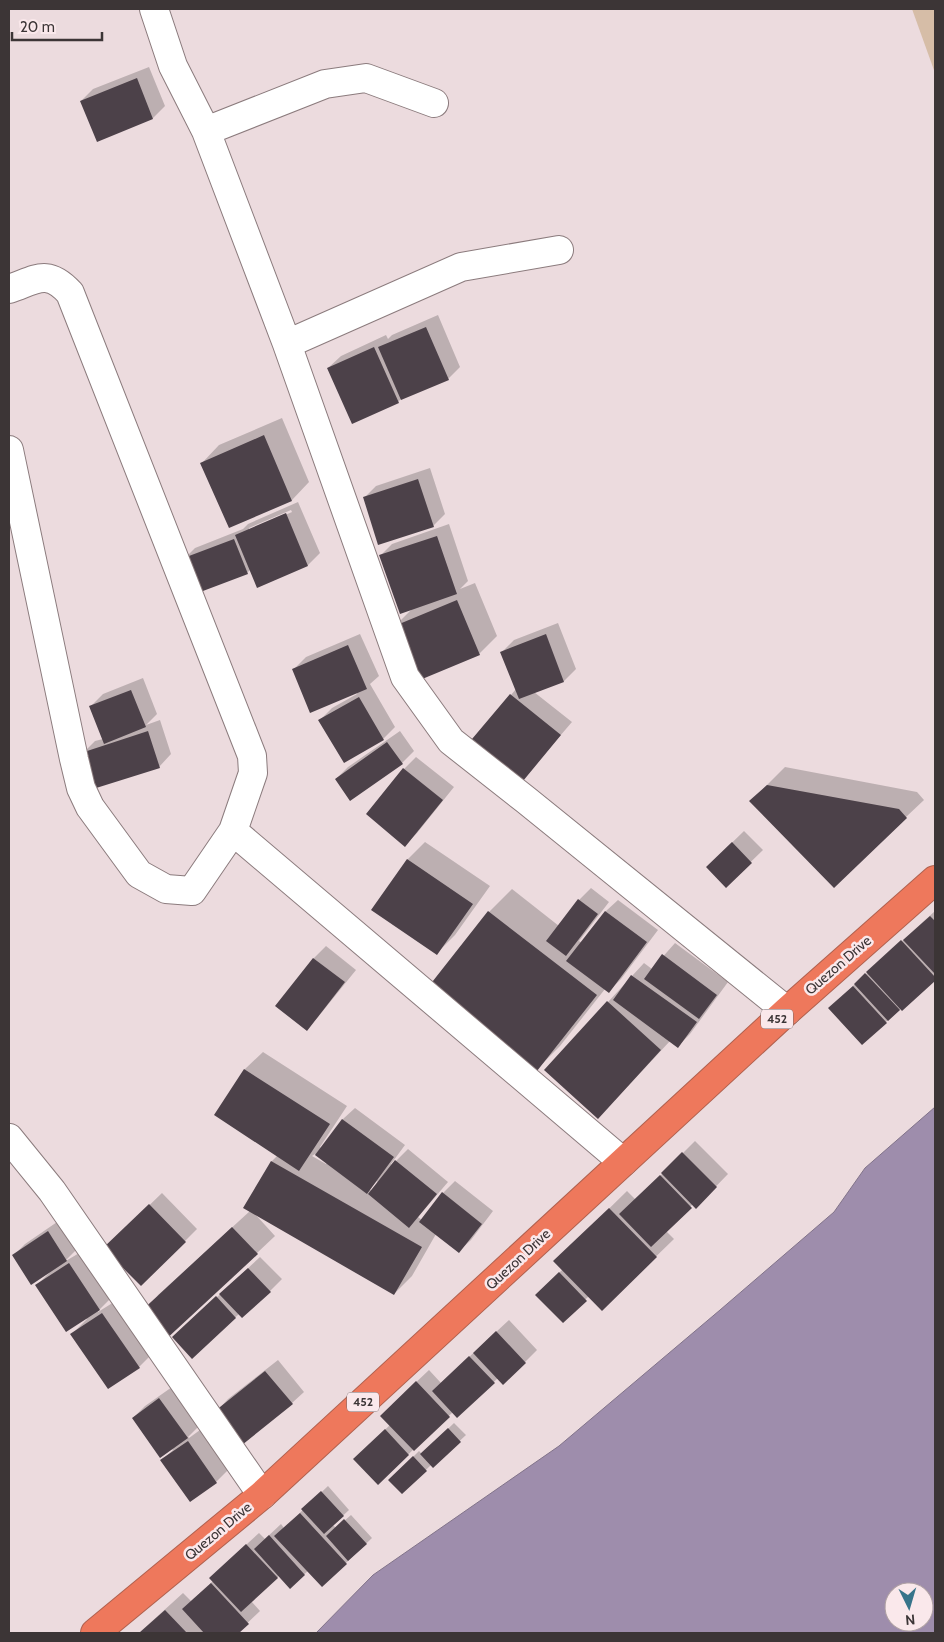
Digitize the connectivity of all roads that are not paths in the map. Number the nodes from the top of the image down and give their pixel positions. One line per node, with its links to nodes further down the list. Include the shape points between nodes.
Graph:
1 (154, 9): 3 (street, via 173,66)
2 (434, 103): 3 (street, via 366,78 325,84)
3 (206, 131): 6 (street)
4 (559, 250): 6 (street, via 461,267)
5 (9, 289): 8 (street, via 44,277 60,282 70,293 252,756 253,773)
6 (288, 344): 10 (street, via 405,677 451,741)
7 (9, 450): 8 (street, via 74,759 90,806 139,874 166,889 192,891)
8 (233, 831): 12 (street)
9 (935, 880): 10 (highway, Quezon Drive / 452)
10 (787, 1011): 12 (highway, Quezon Drive / 452)
11 (9, 1138): 13 (street, via 52,1191)
12 (623, 1162): 13 (highway, Quezon Drive / 452)
13 (262, 1495): 14 (highway, Quezon Drive / 452)
14 (95, 1633)

